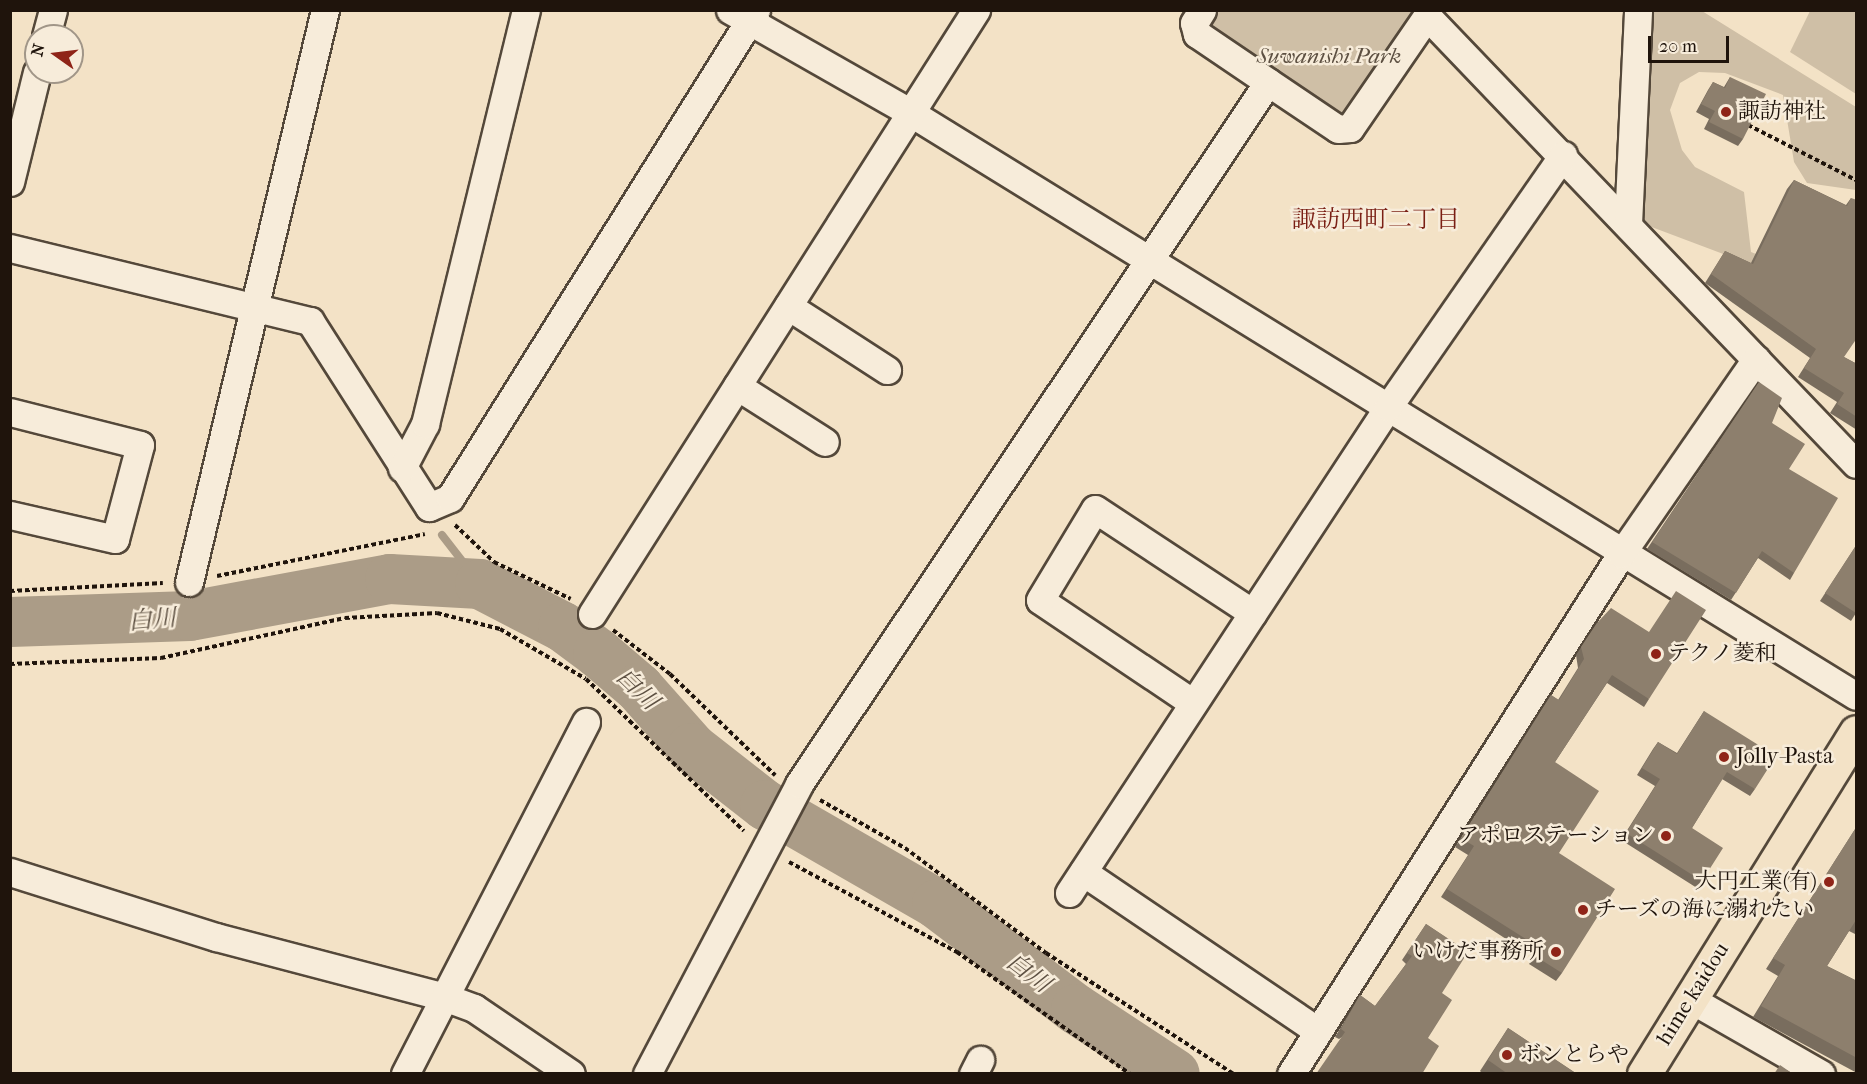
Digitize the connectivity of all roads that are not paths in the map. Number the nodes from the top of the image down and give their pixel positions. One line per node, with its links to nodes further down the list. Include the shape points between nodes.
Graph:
1 (325, 10): 16 (street)
2 (526, 10): 24 (street, via 425,424)
3 (976, 10): 9 (street)
4 (1202, 10): 7 (street, via 1194,23 1197,34)
5 (1638, 10): 12 (street)
6 (745, 14): 9 (street); 24 (street, via 450,498 429,507)
7 (1268, 82): 10 (street, via 1338,129 1350,128 1428,16); 14 (street)
8 (35, 84): 11 (street)
9 (911, 113): 14 (street); 15 (street)
10 (1563, 155): 12 (street); 20 (street)
11 (10, 182)
12 (1628, 224): 17 (street)
13 (10, 248): 16 (street)
14 (1150, 263): 20 (street); 40 (street, via 797,787)
15 (788, 306): 18 (street); 19 (street)
16 (255, 307): 24 (street, via 310,321); 27 (street)
17 (1756, 358): 23 (street); 26 (street)
18 (887, 370)
19 (737, 386): 22 (street); 29 (street)
20 (1388, 407): 26 (street); 28 (street)
21 (10, 412): 25 (street, via 140,445 115,539)
22 (825, 442)
23 (1857, 464)
24 (402, 468)
25 (10, 515)
26 (1621, 554): 30 (street); 37 (street)
27 (189, 582)
28 (1253, 613): 31 (street); 31 (street, via 1095,509 1040,600)
29 (592, 614)
30 (1857, 696)
31 (1194, 703): 37 (street, via 1076,883)
32 (586, 722): 35 (street)
33 (1857, 732): 36 (main road, hime kaidou)
34 (10, 872): 35 (street, via 216,936)
35 (444, 997): 38 (street); 39 (street, via 474,1008)
36 (1690, 999): 42 (main road, hime kaidou); 43 (street)
37 (1318, 1031): 41 (street)
38 (405, 1074)
39 (571, 1074)
40 (647, 1074)
41 (1291, 1074)
42 (1644, 1074)
43 (1821, 1074)

